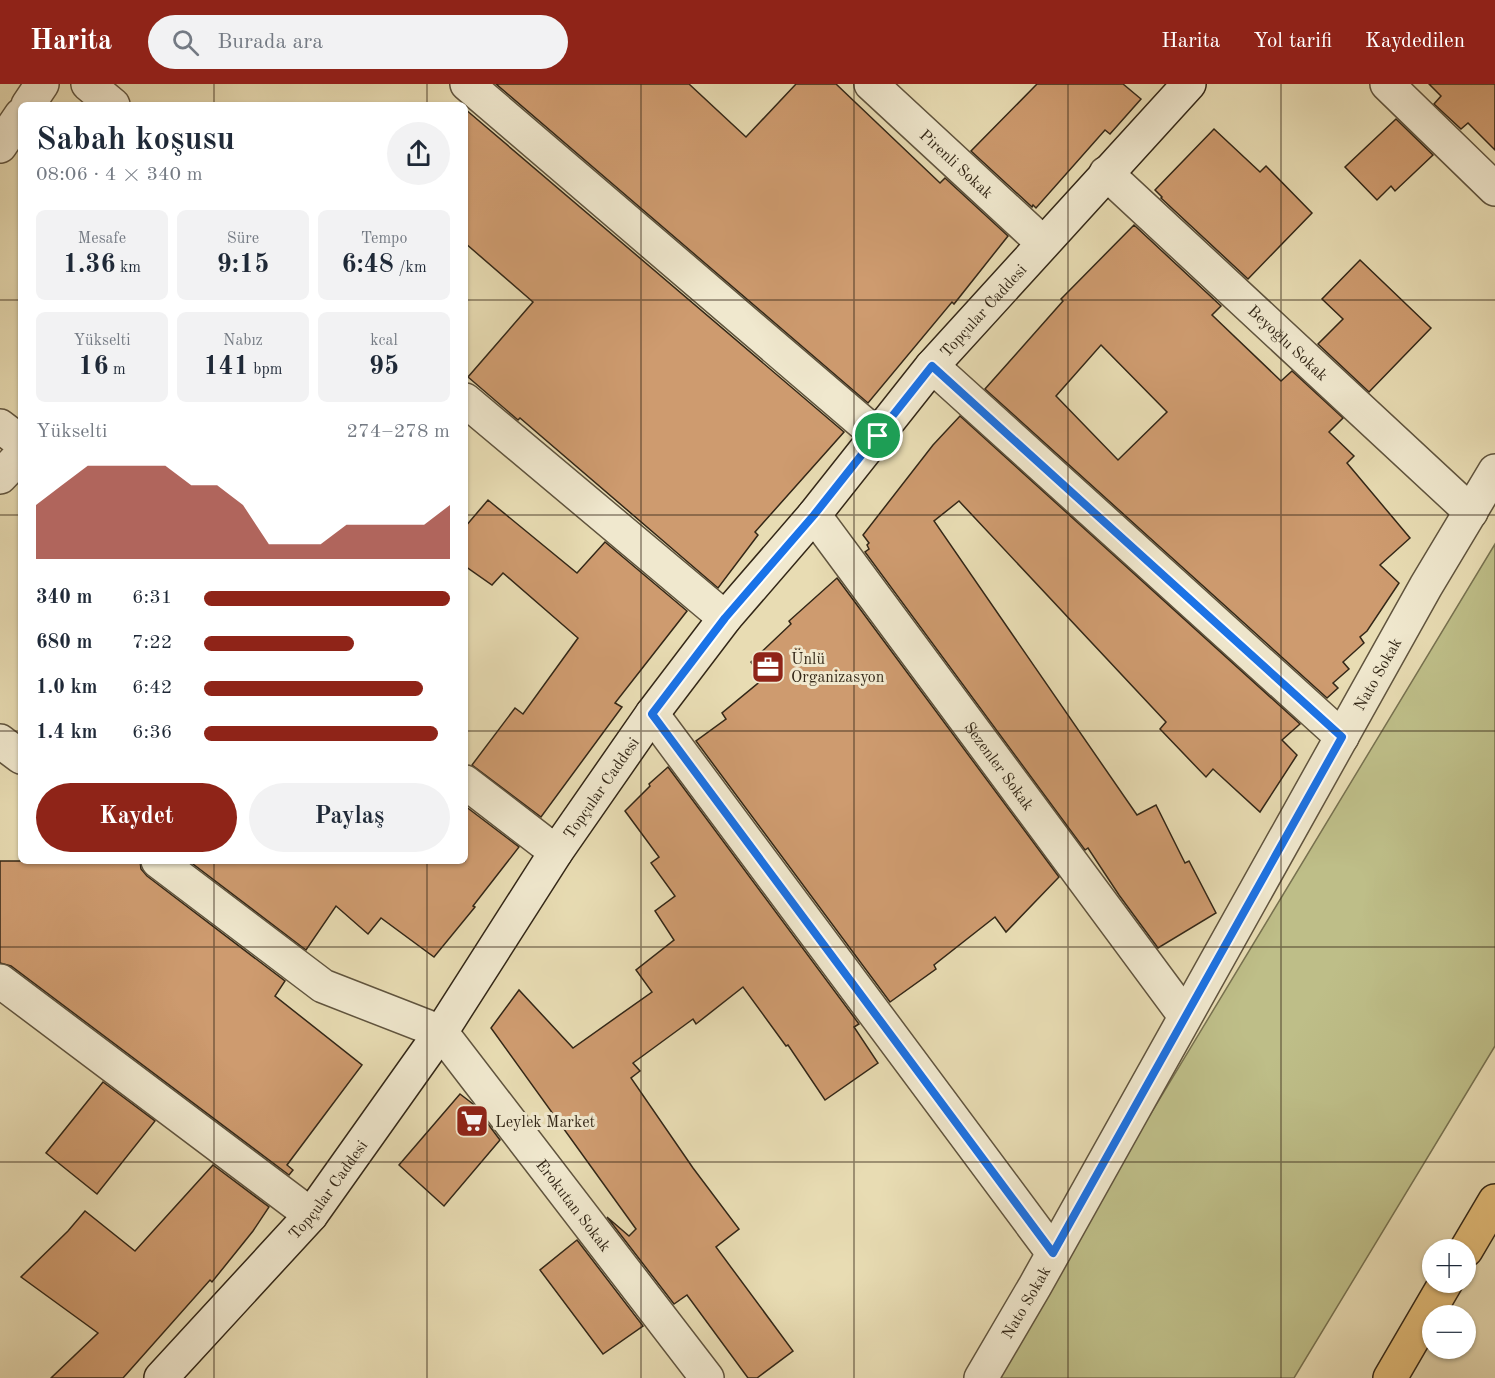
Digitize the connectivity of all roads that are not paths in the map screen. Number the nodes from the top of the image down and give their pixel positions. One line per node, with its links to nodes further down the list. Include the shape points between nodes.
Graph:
1 (42, 84): 7 (street)
2 (88, 84): 8 (street)
3 (467, 84): 17 (street)
4 (871, 84): 13 (street, Pirenli Sokak)
5 (1189, 84): 11 (street, Topçular Caddesi)
6 (1387, 84): 12 (street)
7 (30, 102)
8 (109, 102)
9 (18, 119): 10 (street)
10 (0, 146)
11 (1106, 173): 13 (street, Topçular Caddesi); 22 (street, Beyoğlu Sokak)
12 (1495, 189)
13 (1043, 243): 14 (street, Topçular Caddesi)
14 (932, 366): 17 (street, Topçular Caddesi); 26 (street)
15 (468, 403): 24 (street)
16 (0, 426): 18 (street)
17 (878, 436): 23 (street, Topçular Caddesi)
18 (18, 440)
19 (18, 458): 21 (street)
20 (1495, 471): 22 (street, Nato Sokak)
21 (0, 477)
22 (1471, 512): 26 (street, Nato Sokak)
23 (814, 515): 24 (street, Topçular Caddesi); 33 (street, Sezenler Sokak)
24 (725, 618): 25 (street, Topçular Caddesi)
25 (652, 714): 30 (street, Topçular Caddesi); 38 (street)
26 (1342, 737): 33 (street, Nato Sokak)
27 (0, 741): 28 (street)
28 (18, 755)
29 (468, 784): 30 (street)
30 (556, 852): 34 (street, Topçular Caddesi)
31 (162, 864): 34 (street, via 323,986)
32 (0, 981): 36 (street)
33 (1185, 1016): 38 (street, Nato Sokak)
34 (441, 1032): 36 (street, Topçular Caddesi); 41 (street, Erokutan Sokak)
35 (1495, 1201): 37 (highway)
36 (311, 1215): 40 (street, Topçular Caddesi)
37 (1473, 1239)
38 (1053, 1253): 42 (street, Nato Sokak)
39 (1440, 1293): 43 (highway)
40 (161, 1378)
41 (707, 1378)
42 (981, 1378)
43 (1390, 1378)

